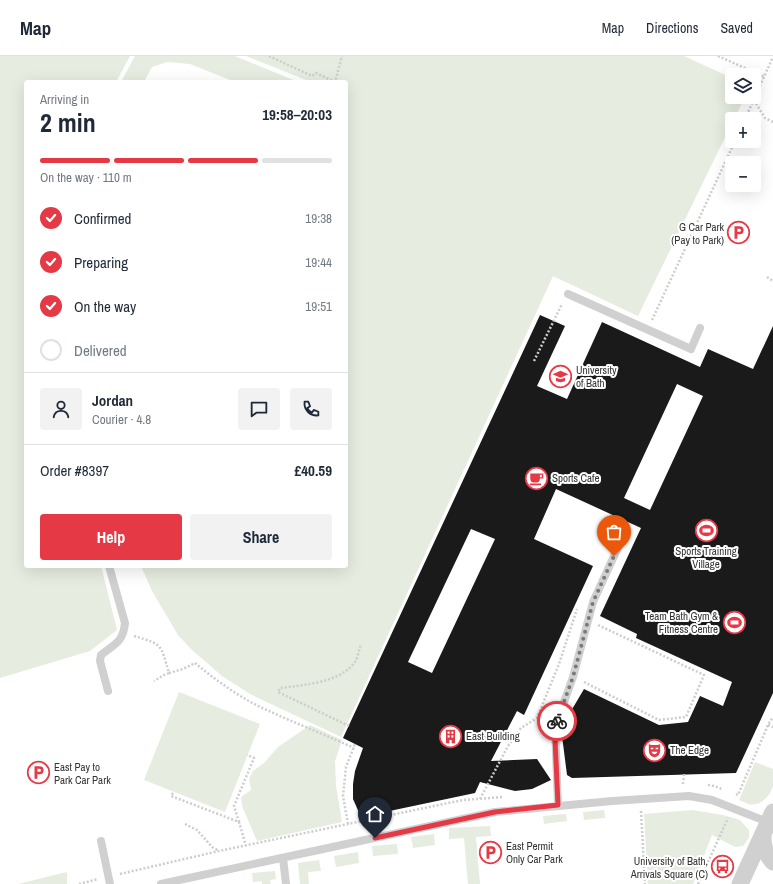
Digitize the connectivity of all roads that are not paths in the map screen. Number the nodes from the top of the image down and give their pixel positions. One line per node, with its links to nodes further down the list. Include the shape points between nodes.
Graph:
1 (568, 294): 2 (lane, via 691,350)
2 (700, 328)
3 (620, 543): 6 (lane, via 593,602 573,677 555,726)
4 (110, 568): 5 (lane, via 125,623 120,641 101,655 100,661)
5 (108, 691)
6 (558, 805): 7 (lane, via 689,796 712,800); 9 (lane, via 495,812)
7 (768, 823): 10 (street, via 762,846); 14 (street)
8 (101, 841): 11 (lane)
9 (283, 858): 12 (lane); 13 (lane)
10 (773, 862)
11 (109, 880)
12 (161, 884)
13 (286, 884)
14 (740, 884)

